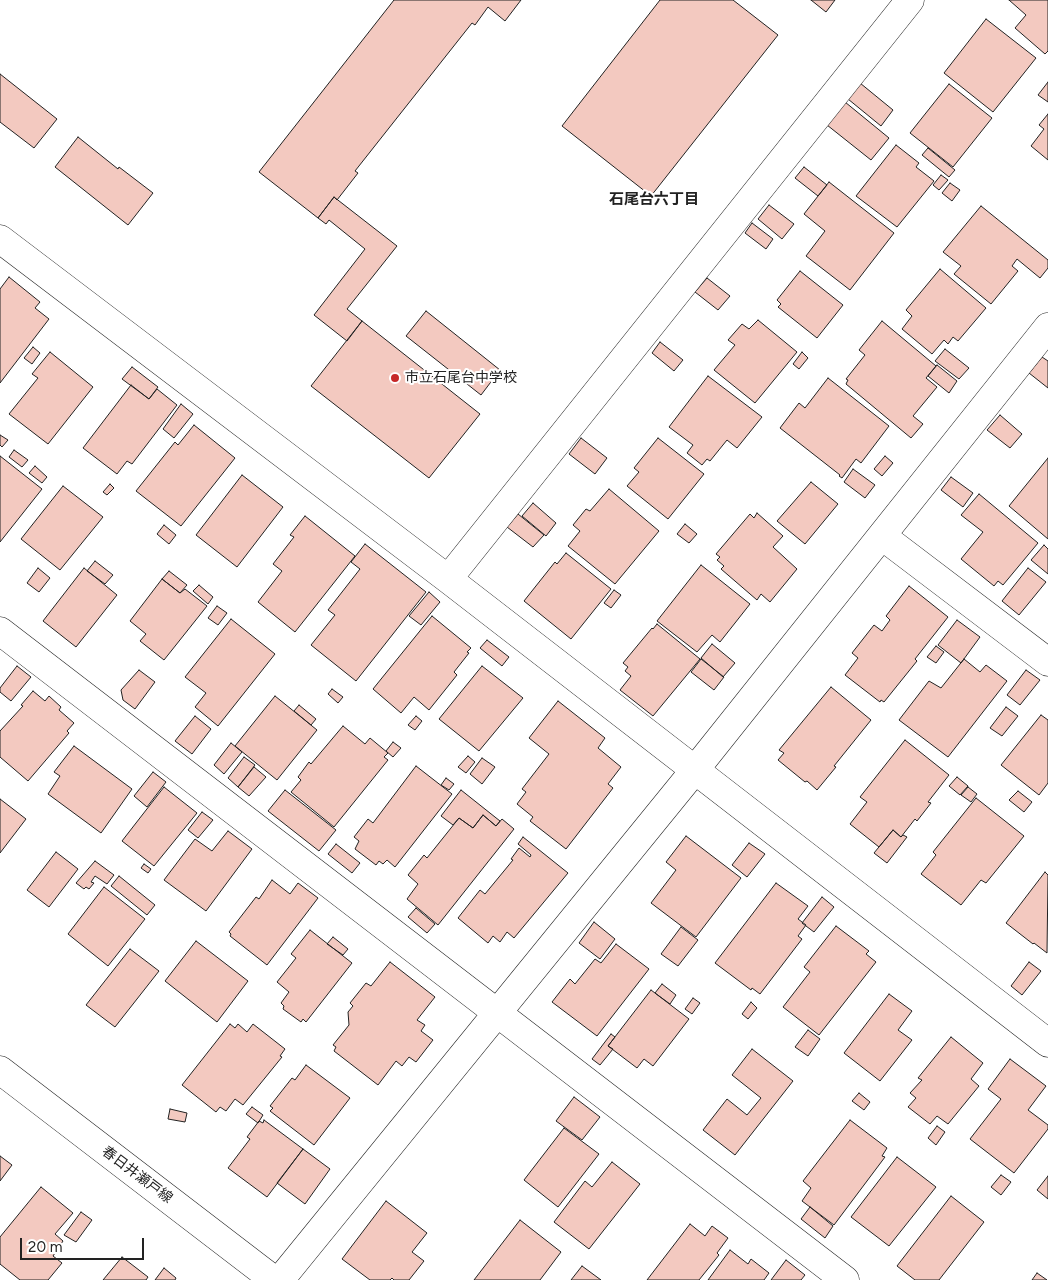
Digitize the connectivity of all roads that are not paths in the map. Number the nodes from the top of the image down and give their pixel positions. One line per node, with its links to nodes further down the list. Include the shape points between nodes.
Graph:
1 (910, 0): 5 (street)
2 (0, 239): 5 (street)
3 (1048, 326): 4 (street)
4 (882, 536): 7 (street); 8 (street)
5 (448, 579): 8 (street)
6 (0, 631): 9 (street)
7 (1048, 662)
8 (694, 771): 9 (street); 10 (street)
9 (496, 1012): 13 (street); 14 (street)
10 (1048, 1043)
11 (0, 1070): 12 (street, 春日井瀬戸線)
12 (274, 1280)
13 (280, 1280)
14 (845, 1280)

